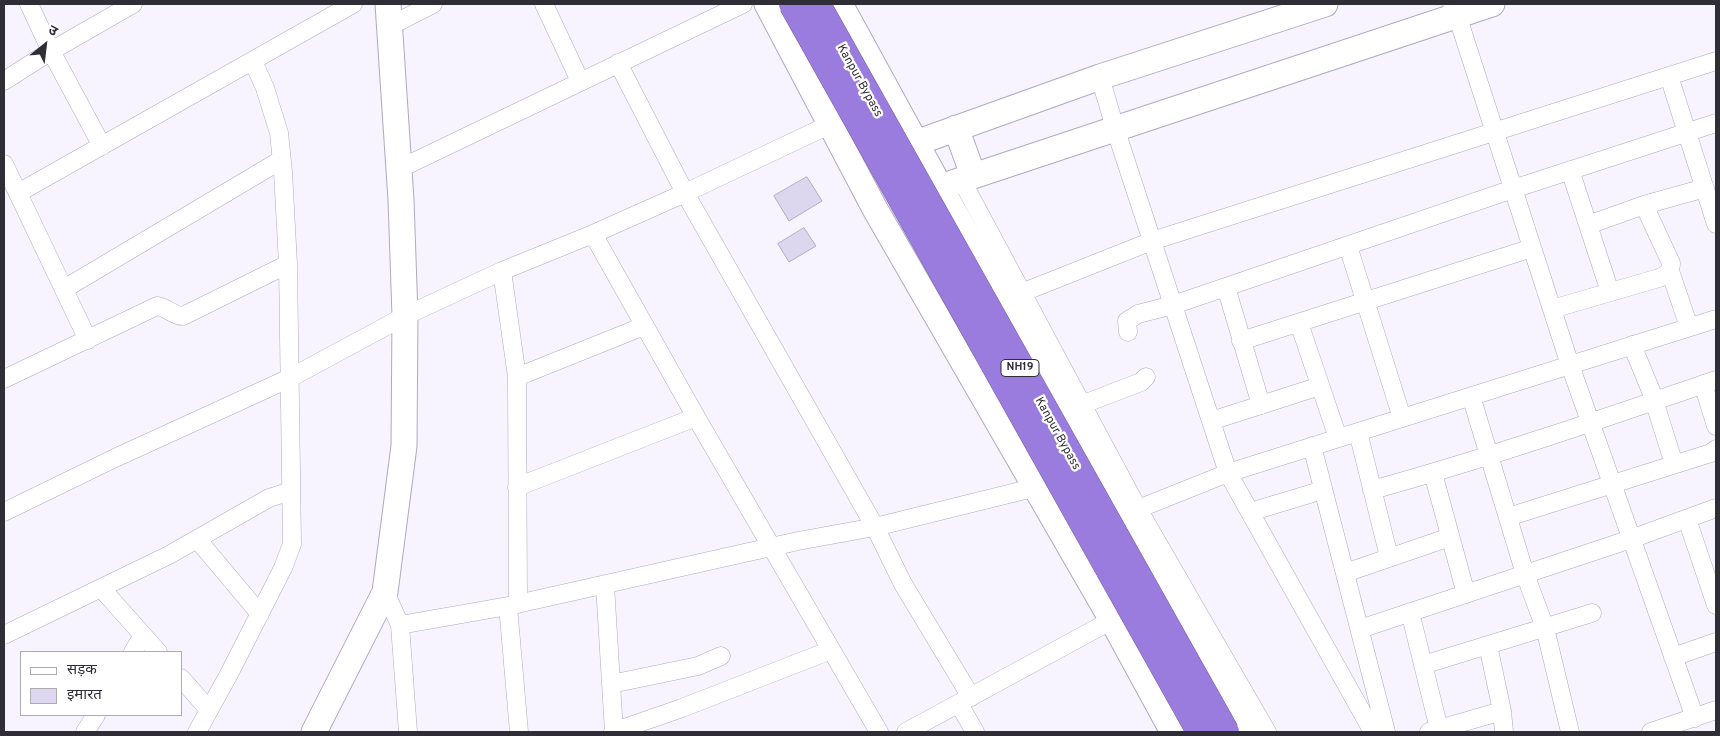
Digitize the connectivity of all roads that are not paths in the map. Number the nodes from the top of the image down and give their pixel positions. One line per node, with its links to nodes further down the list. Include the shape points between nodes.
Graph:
1 (29, 4): 15 (street)
2 (133, 4): 15 (street)
3 (353, 4): 16 (street)
4 (433, 4): 14 (street)
5 (544, 4): 21 (street)
6 (743, 4): 18 (street)
7 (766, 4): 24 (street)
8 (793, 4): 156 (highway, Kanpur Bypass / NH19, bridge)
9 (816, 4): 157 (highway, Kanpur Bypass / NH19, bridge)
10 (840, 4): 29 (street)
11 (1325, 4): 20 (street)
12 (1492, 4): 13 (street)
13 (1455, 9): 26 (street); 27 (street)
14 (389, 15): 34 (street)
15 (51, 51): 22 (street); 30 (street)
16 (252, 60): 30 (street); 31 (street, via 279,133)
17 (1716, 61): 19 (street)
18 (618, 63): 21 (street); 40 (street)
19 (1670, 76): 27 (street); 28 (street)
20 (1100, 77): 25 (street); 26 (street)
21 (580, 81): 34 (street)
22 (4, 82)
23 (1716, 123): 28 (street)
24 (831, 124): 33 (street); 40 (street)
25 (956, 128): 29 (street); 36 (street)
26 (1115, 128): 36 (street); 46 (street)
27 (1495, 131): 38 (street); 46 (street)
28 (1687, 132): 35 (street); 37 (street)
29 (915, 142): 33 (street); 36 (street)
30 (102, 146): 39 (street)
31 (281, 160): 49 (street); 53 (street)
32 (4, 164): 39 (street)
33 (853, 167): 42 (street)
34 (399, 169): 59 (street)
35 (1570, 170): 38 (street); 44 (street)
36 (958, 180): 42 (street); 55 (street); 158 (street)
37 (1705, 188): 41 (street); 43 (street)
38 (1513, 189): 47 (street); 48 (street)
39 (18, 193): 53 (street)
40 (685, 193): 45 (street); 104 (street)
41 (1644, 205): 44 (street); 51 (street, via 1671,263)
42 (875, 209): 94 (street)
43 (1716, 224)
44 (1588, 225): 54 (street)
45 (593, 234): 50 (street); 62 (street)
46 (1152, 241): 55 (street); 57 (street)
47 (1348, 246): 52 (street); 56 (street)
48 (1532, 248): 56 (street); 58 (street)
49 (288, 264): 65 (street, via 183,316 164,306 157,306); 71 (street)
50 (502, 271): 59 (street); 69 (street)
51 (1670, 271): 54 (street, via 1659,278); 64 (street)
52 (1226, 287): 57 (street); 66 (street)
53 (64, 289): 65 (street)
54 (1610, 292): 58 (street)
55 (1021, 293): 77 (street)
56 (1365, 301): 61 (street); 80 (street)
57 (1173, 305): 63 (street, via 1138,314); 81 (street)
58 (1552, 309): 68 (street)
59 (405, 316): 71 (street); 115 (street, via 404,446)
60 (1716, 319): 64 (street)
61 (1298, 323): 66 (street); 74 (street)
62 (644, 326): 69 (street); 79 (street)
63 (1122, 327)
64 (1689, 327): 67 (street)
65 (88, 340): 72 (street)
66 (1241, 341): 78 (street)
67 (1632, 346): 68 (street); 76 (street)
68 (1570, 365): 75 (street); 82 (street)
69 (517, 377): 93 (street)
70 (1146, 377): 77 (street, via 1141,382)
71 (290, 378): 97 (street); 100 (street)
72 (4, 379)
73 (1710, 382): 76 (street); 83 (street)
74 (1320, 386): 78 (street); 85 (street)
75 (1471, 396): 80 (street); 88 (street)
76 (1653, 400): 82 (street); 89 (street)
77 (1081, 404): 99 (street)
78 (1261, 405): 81 (street)
79 (696, 417): 93 (street); 108 (street)
80 (1402, 418): 84 (street)
81 (1211, 421): 90 (street)
82 (1590, 423): 88 (street); 92 (street)
83 (1716, 426)
84 (1358, 432): 85 (street); 96 (street)
85 (1338, 438): 86 (street)
86 (1312, 446): 90 (street); 95 (street)
87 (1716, 449): 89 (street)
88 (1489, 455): 91 (street); 102 (street)
89 (1674, 464): 92 (street)
90 (1228, 473): 99 (street); 101 (street)
91 (1433, 473): 96 (street); 105 (street)
92 (1612, 483): 102 (street); 106 (street)
93 (517, 487): 117 (street)
94 (1037, 488): 104 (street); 122 (street)
95 (1323, 490): 101 (street); 110 (street)
96 (1372, 490): 109 (street)
97 (291, 491): 107 (street, via 269,498); 121 (street, via 292,544)
98 (1716, 508): 103 (street)
99 (1138, 509): 159 (street)
100 (4, 512)
101 (1250, 512): 160 (street)
102 (1508, 517): 111 (street)
103 (1687, 519): 106 (street); 112 (street)
104 (875, 527): 108 (street); 138 (street)
105 (1450, 537): 109 (street); 116 (street)
106 (1631, 539): 111 (street); 134 (street)
107 (197, 540): 114 (street); 121 (street)
108 (771, 548): 113 (street); 130 (street)
109 (1389, 557): 110 (street)
110 (1345, 573): 125 (street)
111 (1525, 574): 116 (street); 124 (street)
112 (1711, 574): 118 (street)
113 (605, 585): 117 (street); 137 (street)
114 (101, 588): 126 (street); 127 (street)
115 (385, 592): 123 (street); 148 (street)
116 (1466, 594): 119 (street)
117 (513, 605): 123 (street); 150 (street)
118 (1716, 605)
119 (1410, 612): 125 (street); 135 (street)
120 (1592, 613): 124 (street)
121 (260, 614): 139 (street)
122 (1112, 620): 138 (street); 155 (street)
123 (400, 625): 149 (street)
124 (1545, 628): 129 (street); 163 (street)
125 (1360, 629): 161 (street)
126 (4, 635)
127 (143, 635): 131 (street); 132 (street)
128 (1716, 642): 134 (street)
129 (1488, 646): 135 (street); 141 (street)
130 (831, 650): 151 (street); 152 (street)
131 (134, 651)
132 (157, 651)
133 (721, 656): 137 (street, via 698,666)
134 (1673, 656): 143 (street)
135 (1423, 665): 145 (street)
136 (182, 679): 139 (street)
137 (611, 684): 151 (street)
138 (965, 700): 153 (street); 154 (street)
139 (209, 710): 147 (street)
140 (1716, 710): 143 (street)
141 (1502, 711): 145 (street); 162 (street)
142 (95, 716): 146 (street)
143 (1695, 718): 144 (street)
144 (1664, 730)
145 (1434, 731)
146 (85, 732)
147 (197, 732)
148 (314, 732)
149 (408, 732)
150 (519, 732)
151 (614, 732)
152 (879, 732)
153 (906, 732)
154 (975, 732)
155 (1173, 732)
156 (1202, 732)
157 (1225, 732)
158 (1248, 732)
159 (1266, 732)
160 (1373, 732)
161 (1386, 732)
162 (1504, 732)
163 (1570, 732)

